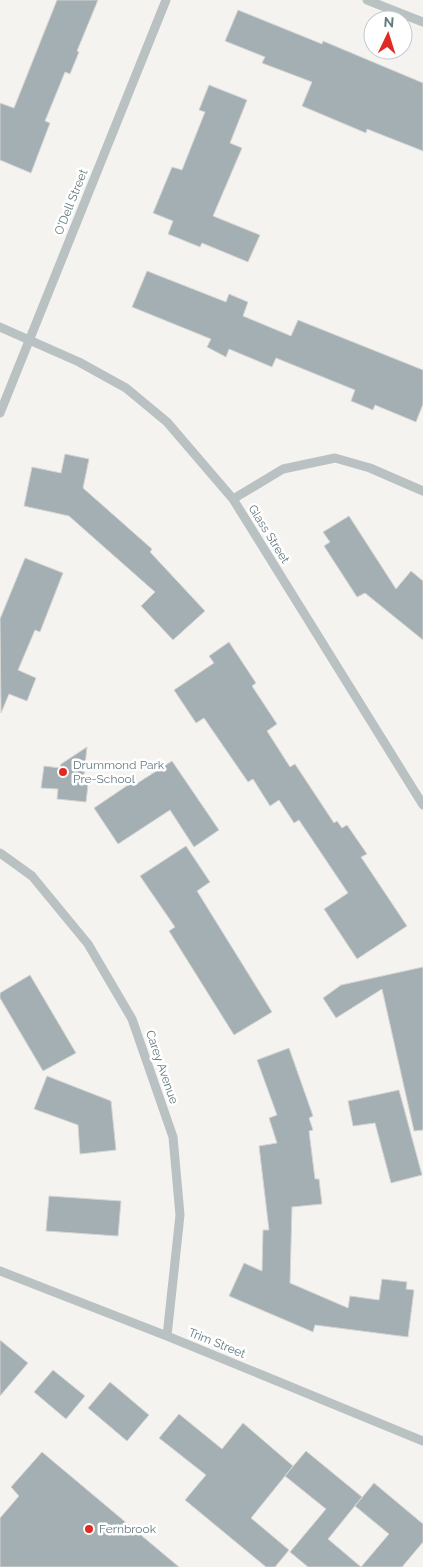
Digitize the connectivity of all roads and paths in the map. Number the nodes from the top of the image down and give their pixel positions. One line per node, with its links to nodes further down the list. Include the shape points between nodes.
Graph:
1 (166, 0): 5 (street, O'Dell Street)
2 (367, 0): 3 (street)
3 (423, 22)
4 (0, 327): 5 (street, Glass Street)
5 (29, 340): 6 (street, O'Dell Street); 8 (street, Glass Street, via 126,388 167,422)
6 (0, 413)
7 (423, 491): 8 (street, via 370,468 335,458 283,469)
8 (233, 499): 9 (street, Glass Street)
9 (423, 804)
10 (0, 853): 12 (street, Carey Avenue, via 32,876 88,944 132,1018 173,1137 180,1215)
11 (0, 1271): 12 (street, Trim Street)
12 (167, 1336): 13 (street, Trim Street)
13 (423, 1441)

